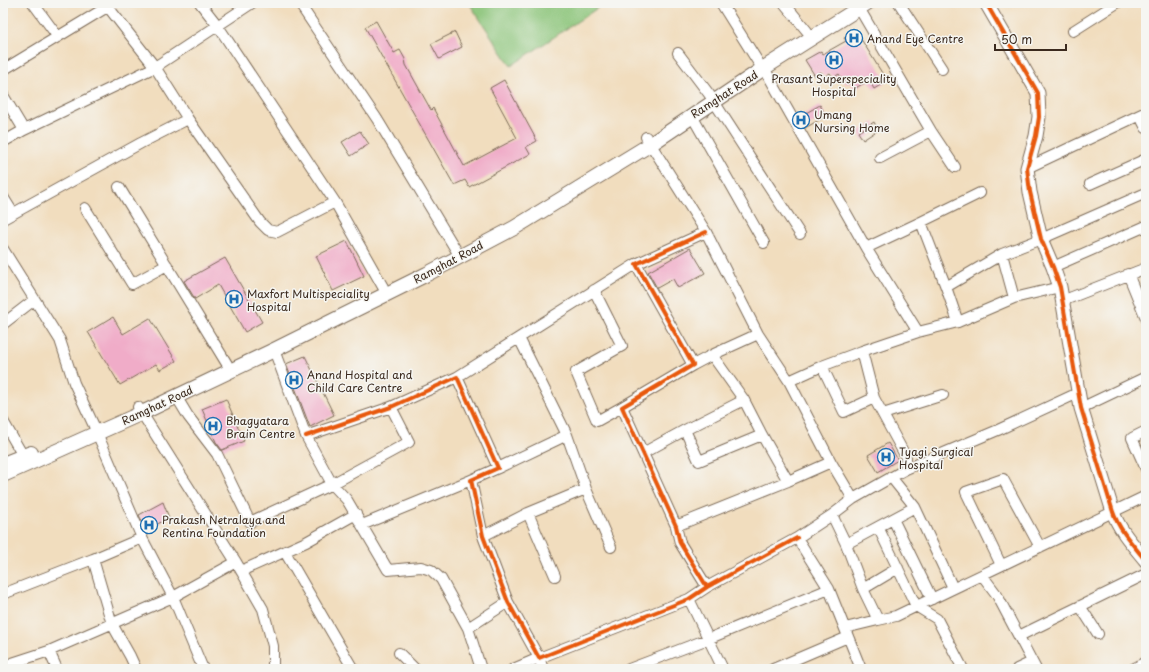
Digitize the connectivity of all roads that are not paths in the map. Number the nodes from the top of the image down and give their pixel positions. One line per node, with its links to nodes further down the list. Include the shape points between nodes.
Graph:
1 (32, 3): 15 (street)
2 (200, 3): 12 (street)
3 (252, 3): 12 (street)
4 (298, 3): 52 (street, via 377,119)
5 (720, 3): 17 (street)
6 (784, 3): 13 (street)
7 (899, 3): 19 (street)
8 (986, 3): 34 (street, via 1038,93 1039,117 1036,136)
9 (1117, 3): 14 (street)
10 (106, 5): 15 (street); 18 (street)
11 (859, 5): 13 (main road, Ramghat Road); 17 (main road, Ramghat Road); 28 (street)
12 (218, 26): 18 (street); 40 (street)
13 (807, 31): 17 (main road, Ramghat Road)
14 (1073, 31)
15 (58, 37): 20 (street)
16 (678, 53): 22 (street)
17 (761, 65): 22 (main road, Ramghat Road); 50 (street)
18 (155, 67): 25 (street); 27 (street)
19 (942, 69)
20 (3, 70)
21 (3, 95): 27 (street)
22 (711, 98): 24 (main road, Ramghat Road); 29 (main road, Ramghat Road); 47 (street)
23 (1143, 114): 26 (street); 34 (street)
24 (692, 116): 29 (main road, Ramghat Road); 49 (street)
25 (188, 119): 40 (street, via 268,230 277,232); 42 (street)
26 (1146, 128)
27 (24, 130): 30 (street)
28 (931, 131): 31 (street); 33 (street)
29 (648, 140): 46 (street); 52 (main road, Ramghat Road, via 510,222); 72 (main road, Ramghat Road, via 514,228)
30 (3, 142)
31 (880, 158)
32 (1146, 159): 35 (street)
33 (955, 167)
34 (1026, 168): 48 (street)
35 (1090, 184)
36 (119, 187): 55 (street)
37 (980, 193): 44 (street)
38 (1146, 193): 48 (street)
39 (3, 197): 42 (street)
40 (335, 202): 59 (street)
41 (85, 208): 55 (street, via 132,284)
42 (13, 213): 43 (street)
43 (3, 220)
44 (921, 222): 50 (street); 60 (street)
45 (1146, 226): 56 (street)
46 (706, 232): 54 (street); 70 (street)
47 (800, 234)
48 (1041, 238): 53 (street); 56 (street)
49 (764, 243)
50 (866, 248): 69 (street)
51 (3, 249): 64 (street)
52 (456, 250): 59 (main road, Ramghat Road)
53 (1002, 254): 60 (street); 63 (street)
54 (636, 264): 62 (street); 76 (street)
55 (166, 265): 75 (street)
56 (1053, 267): 61 (street)
57 (1146, 268): 58 (street)
58 (1128, 274): 65 (street); 66 (street)
59 (383, 287): 75 (main road, Ramghat Road)
60 (946, 287): 67 (street)
61 (1060, 287): 63 (street); 65 (street)
62 (594, 290): 71 (street); 87 (street, via 622,346 576,372 597,421)
63 (1014, 298): 67 (street)
64 (34, 300): 68 (street); 92 (street, via 60,340 74,383)
65 (1062, 301): 81 (street)
66 (1146, 318)
67 (958, 322): 69 (street)
68 (3, 324)
69 (918, 332): 73 (street)
70 (758, 334): 74 (street); 80 (street)
71 (519, 338): 78 (street); 95 (street)
72 (274, 350): 83 (main road, Ramghat Road); 97 (street)
73 (862, 351): 77 (street); 84 (street)
74 (712, 355): 76 (street); 85 (street)
75 (227, 364): 89 (main road, Ramghat Road, via 176,387)
76 (693, 366): 87 (street)
77 (822, 366): 80 (street); 84 (street, via 844,412)
78 (457, 377): 86 (street); 102 (street)
79 (1146, 377): 88 (street)
80 (789, 381): 100 (street)
81 (1078, 394): 88 (street); 103 (street)
82 (943, 395): 90 (street)
83 (176, 396): 89 (main road, Ramghat Road); 109 (street, via 217,454 250,522)
84 (874, 398): 90 (street)
85 (744, 400): 93 (street); 96 (street)
86 (391, 407): 97 (street); 109 (street, via 409,442)
87 (622, 408): 98 (street)
88 (1081, 408): 114 (street)
89 (140, 410): 92 (main road, Ramghat Road); 132 (street)
90 (883, 414): 103 (street, via 906,457)
91 (3, 421): 99 (street)
92 (96, 429): 99 (main road, Ramghat Road); 123 (street)
93 (685, 430): 96 (street, via 698,461); 98 (street)
94 (1146, 432): 104 (street, via 1132,438)
95 (567, 435): 102 (street); 110 (street)
96 (762, 435): 108 (street)
97 (306, 436): 109 (street)
98 (643, 453): 120 (street)
99 (26, 460): 101 (main road, Ramghat Road); 105 (main road, Ramghat Road)
100 (832, 462): 108 (street); 112 (street)
101 (3, 464)
102 (498, 468): 107 (street)
103 (906, 468): 106 (street)
104 (1146, 469)
105 (3, 475)
106 (891, 477): 112 (street); 113 (street)
107 (471, 480): 119 (street); 122 (street)
108 (788, 481): 120 (street)
109 (332, 484): 116 (street)
110 (586, 489): 115 (street); 126 (street)
111 (1146, 496): 114 (street)
112 (853, 499): 117 (street)
113 (915, 507): 118 (street); 138 (street)
114 (1113, 512): 127 (street); 130 (street, via 1132,544)
115 (528, 513): 122 (street); 136 (street)
116 (356, 514): 119 (street); 128 (street)
117 (832, 515): 124 (street); 125 (street)
118 (893, 519): 121 (street); 144 (street)
119 (362, 525): 150 (street, via 388,570 421,567 431,570 441,579)
120 (676, 526): 137 (street, via 680,543)
121 (878, 527): 125 (street); 133 (street)
122 (484, 536): 145 (street)
123 (142, 538): 129 (street); 142 (street)
124 (797, 538): 137 (street); 139 (street)
125 (846, 544): 140 (street)
126 (611, 547)
127 (1040, 547): 131 (street); 131 (street, via 1003,479 966,492)
128 (285, 552): 132 (street); 166 (street)
129 (93, 559): 141 (street); 149 (street)
130 (1146, 561)
131 (1001, 565): 135 (street)
132 (238, 566): 142 (street); 165 (street, via 262,609 273,646)
133 (898, 568): 140 (street); 146 (street)
134 (1146, 574): 147 (street)
135 (982, 575): 138 (street); 153 (street, via 997,595)
136 (555, 576)
137 (707, 587): 143 (street)
138 (953, 588): 144 (street)
139 (829, 589): 151 (street); 154 (street)
140 (863, 589): 148 (street)
141 (3, 594)
142 (173, 597): 149 (street); 164 (street)
143 (689, 599): 154 (street); 157 (street)
144 (932, 599): 146 (street)
145 (508, 602): 150 (street); 157 (street)
146 (916, 606): 148 (street, via 896,616); 175 (street, via 937,619)
147 (1080, 606): 152 (street); 153 (street)
148 (878, 620): 151 (street)
149 (112, 624): 155 (street); 163 (street)
150 (468, 628): 168 (street)
151 (846, 633): 173 (street); 174 (street)
152 (1098, 634)
153 (1019, 636): 159 (street)
154 (708, 639): 161 (street); 172 (street)
155 (49, 651): 160 (street); 162 (street)
156 (399, 654): 167 (street)
157 (539, 658): 169 (street); 170 (street)
158 (1146, 662): 177 (street)
159 (1034, 665): 176 (street)
160 (3, 666)
161 (648, 666): 171 (street)
162 (57, 669)
163 (136, 669)
164 (203, 669)
165 (273, 669)
166 (353, 669)
167 (415, 669)
168 (481, 669)
169 (513, 669)
170 (543, 669)
171 (629, 669)
172 (723, 669)
173 (773, 669)
174 (861, 669)
175 (963, 669)
176 (1017, 669)
177 (1133, 669)

